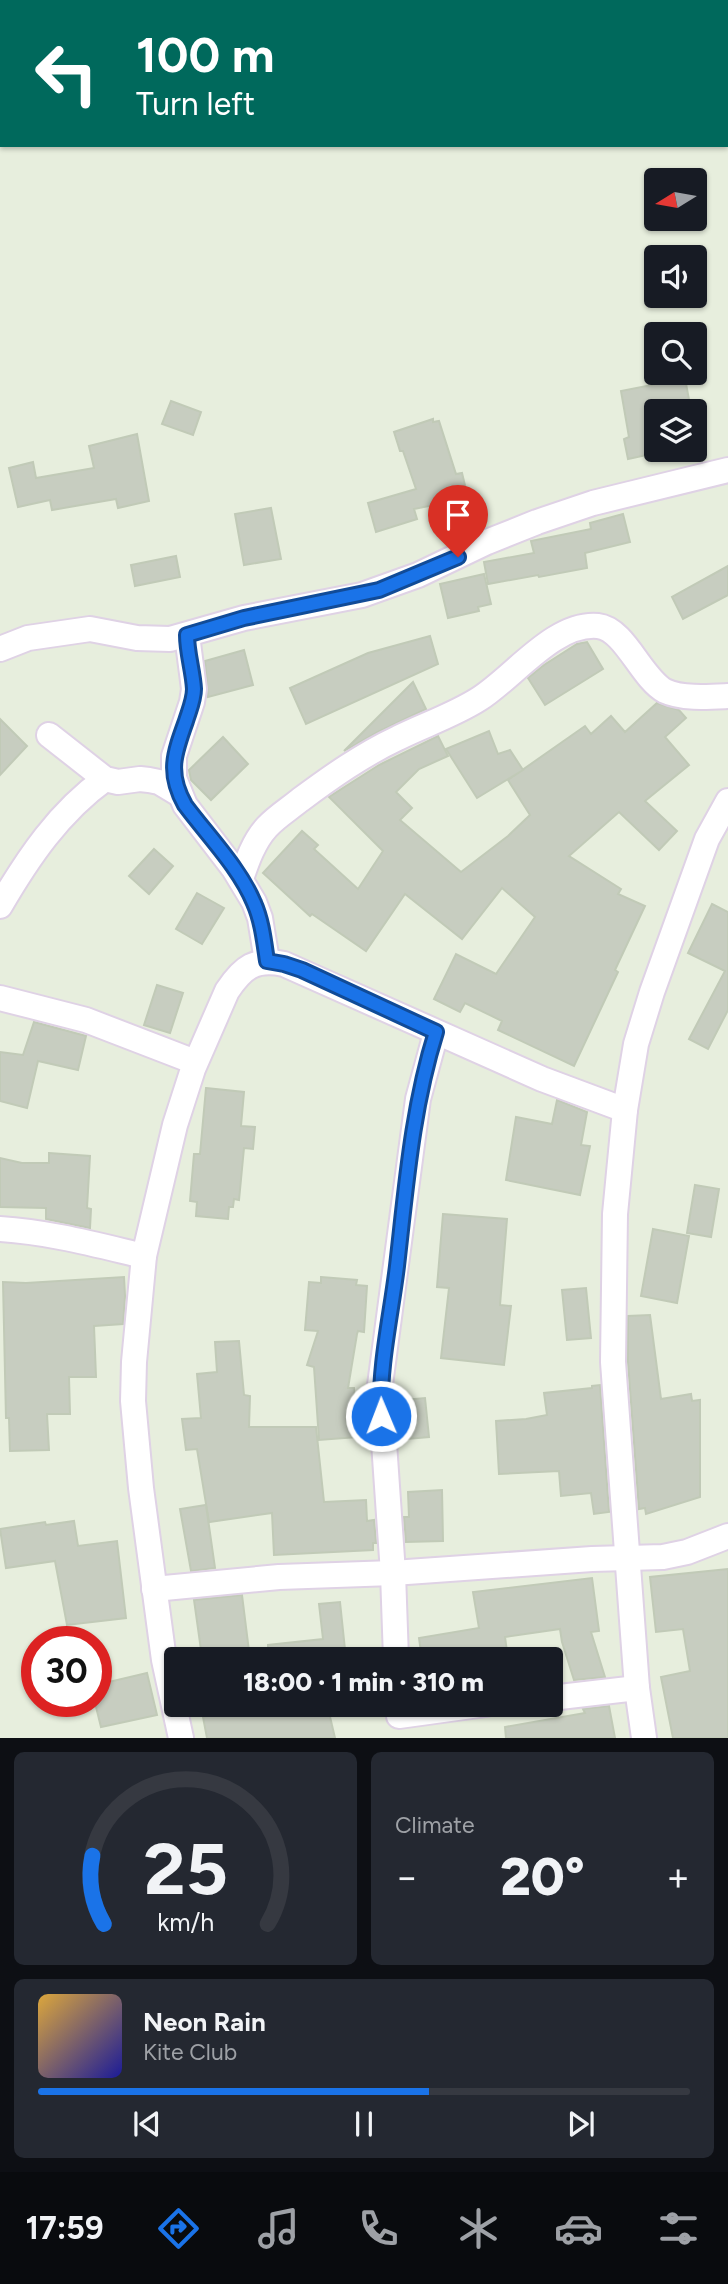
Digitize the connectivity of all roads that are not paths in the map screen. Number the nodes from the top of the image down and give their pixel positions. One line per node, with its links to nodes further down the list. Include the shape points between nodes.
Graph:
1 (728, 470): 2 (street, via 593,503 537,522 379,590 244,618)
2 (187, 635): 3 (street, via 147,639 79,630 28,638); 7 (street, via 194,689 174,756)
3 (0, 649)
4 (728, 695): 9 (street, via 668,692 655,684 606,627 572,630 537,651 479,699 331,776 267,827)
5 (49, 735): 6 (street)
6 (105, 779): 7 (street, via 159,782); 10 (street, via 51,829)
7 (179, 794): 9 (street)
8 (728, 801): 15 (street, via 707,839 652,992 636,1044)
9 (241, 879): 11 (street, via 260,918)
10 (0, 906)
11 (267, 961): 13 (street, via 302,970); 14 (street, via 248,966 233,981)
12 (0, 998): 14 (street, via 86,1020)
13 (436, 1032): 15 (street); 20 (street, via 418,1099 380,1385)
14 (195, 1062): 17 (street)
15 (625, 1110): 19 (street, via 615,1214 613,1349)
16 (0, 1229): 17 (street)
17 (144, 1256): 21 (street, via 133,1401)
18 (728, 1536): 19 (street, via 687,1552)
19 (629, 1558): 20 (street); 23 (street)
20 (393, 1573): 21 (street); 22 (street)
21 (155, 1589): 25 (street)
22 (396, 1647)
23 (637, 1688): 24 (street); 26 (street)
24 (563, 1697)
25 (181, 1738)
26 (645, 1738)

